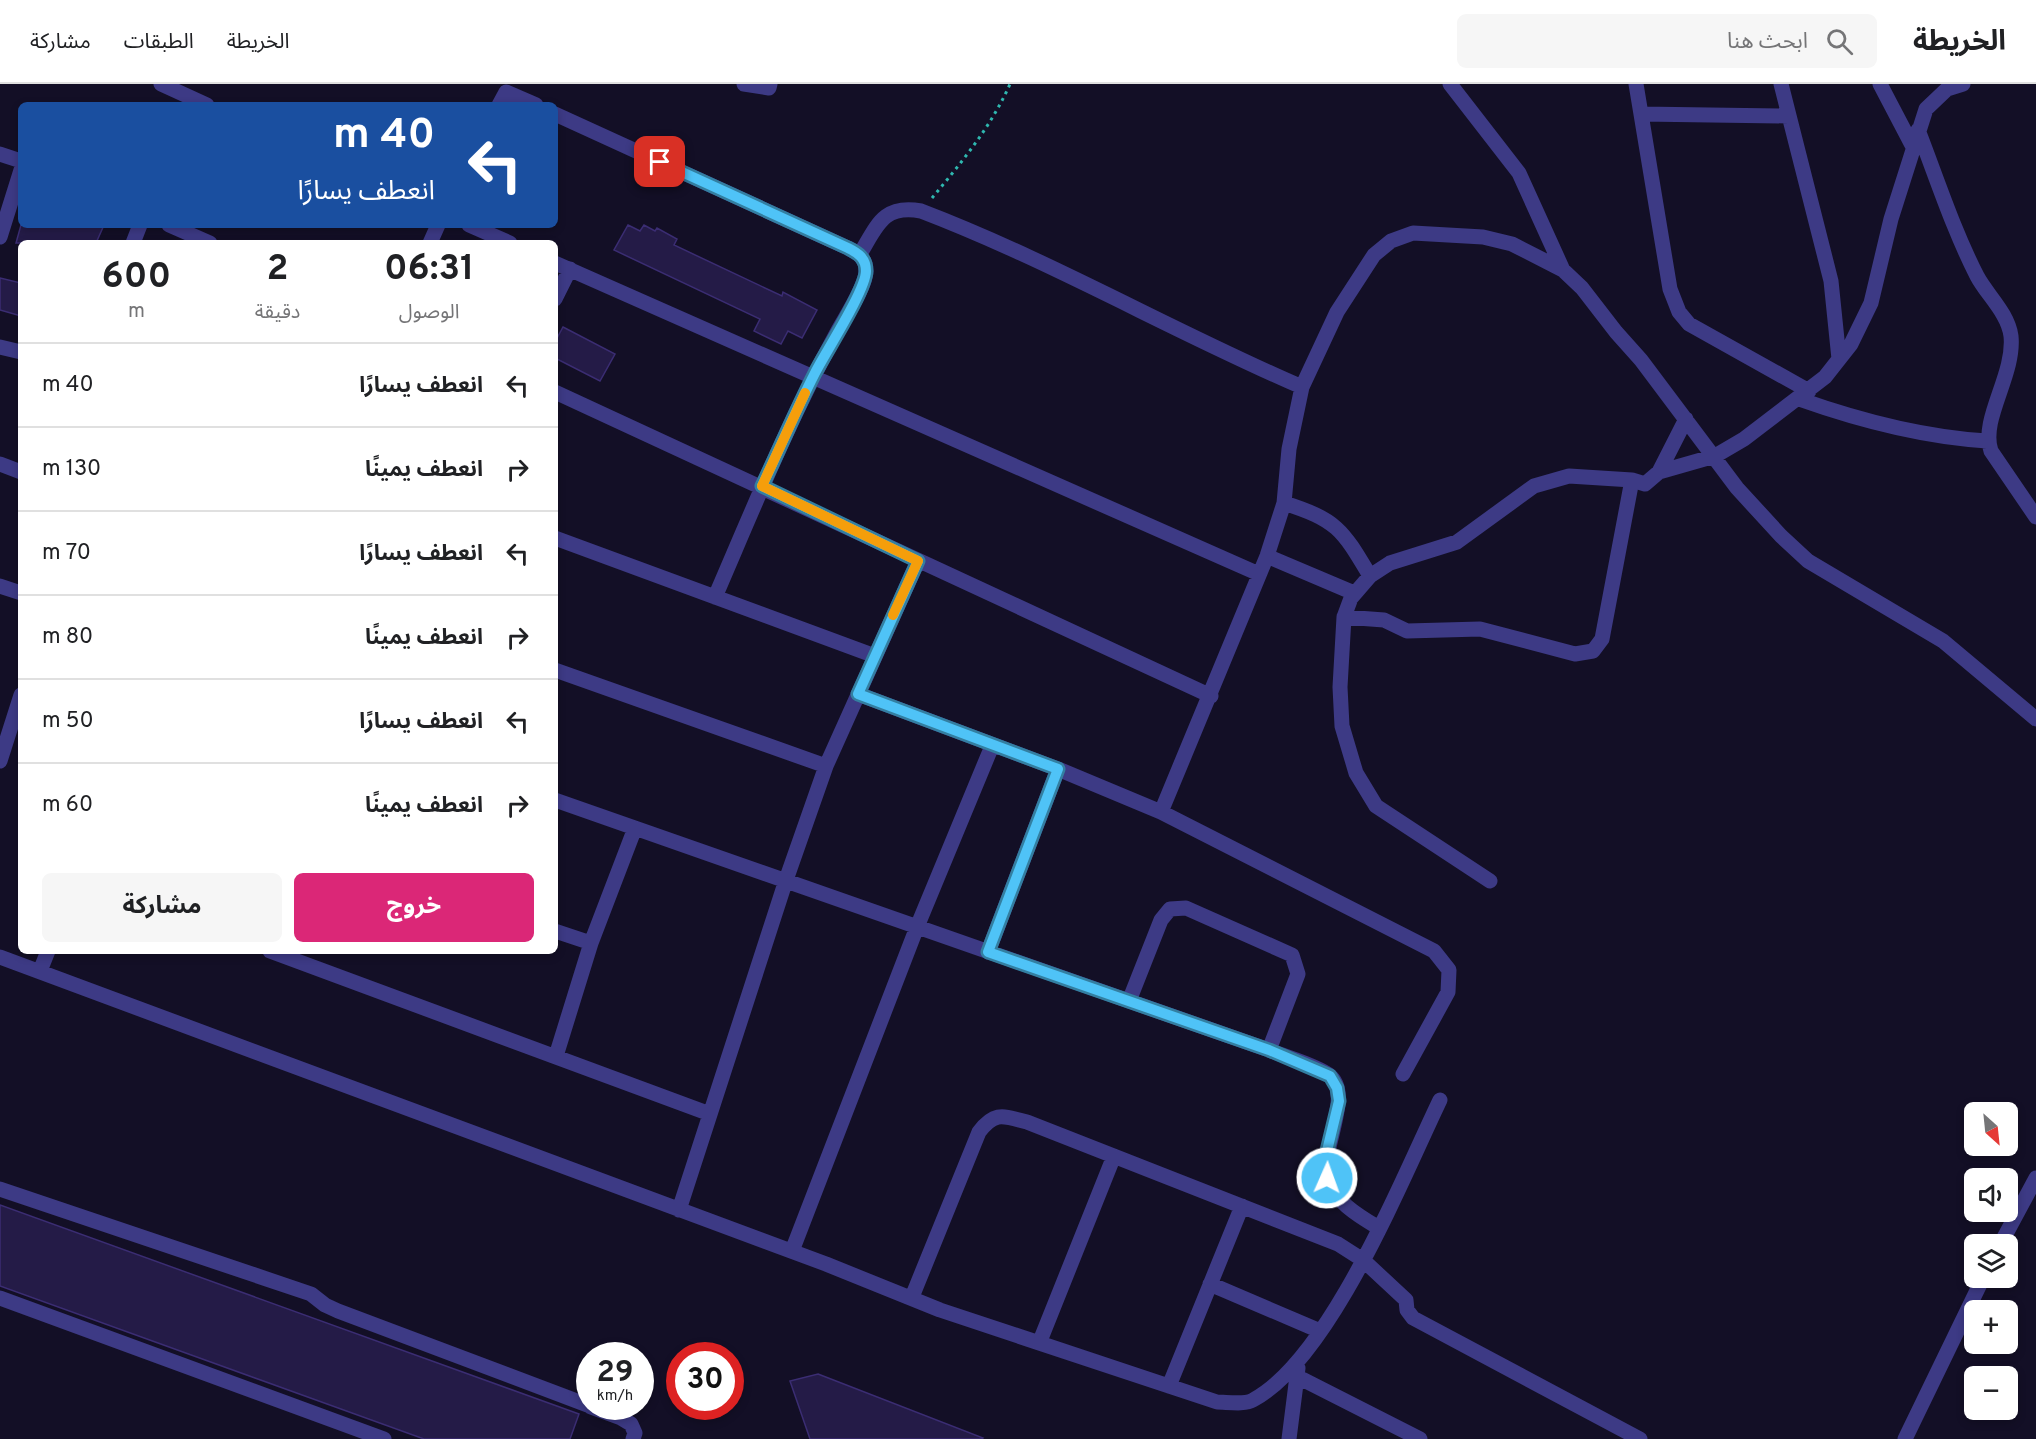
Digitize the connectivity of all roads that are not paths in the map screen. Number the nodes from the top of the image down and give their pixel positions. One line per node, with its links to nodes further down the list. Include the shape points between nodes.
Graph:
1 (161, 84): 9 (street)
2 (744, 84): 3 (street, via 769,88)
3 (770, 84)
4 (1450, 84): 28 (street, via 1519,173)
5 (1636, 84): 12 (street)
6 (1781, 84): 14 (street)
7 (1880, 84): 16 (street)
8 (1964, 84): 15 (street, via 1947,89 1935,99 1926,109)
9 (200, 102)
10 (501, 102): 11 (street, via 506,92)
11 (529, 102)
12 (1641, 114): 14 (street); 36 (street, via 1670,289 1679,312 1689,324)
13 (558, 115): 25 (street)
14 (1789, 116): 32 (street, via 1831,281)
15 (1918, 130): 16 (street); 38 (street, via 1978,278 2009,327 2008,375)
16 (1913, 147): 32 (street, via 1871,303)
17 (0, 154): 18 (street)
18 (18, 160)
19 (18, 180): 22 (street)
20 (176, 228): 23 (street)
21 (476, 228): 24 (street)
22 (0, 237)
23 (203, 240)
24 (503, 240)
25 (860, 254): 33 (street, via 866,272 860,289); 34 (street, via 881,219 892,211 921,211 1082,282 1221,352)
26 (558, 264): 27 (street)
27 (570, 269): 29 (street); 33 (street)
28 (1563, 270): 34 (street, via 1512,244 1483,237 1413,233 1391,241 1363,269 1337,312); 37 (street, via 1582,288)
29 (558, 293)
30 (0, 347): 31 (street)
31 (18, 351)
32 (1839, 359): 36 (street)
33 (814, 375): 44 (street); 50 (street)
34 (1302, 387): 45 (street, via 1289,449)
35 (558, 393): 44 (street)
36 (1804, 395): 38 (street, via 1900,430); 39 (street)
37 (1686, 419): 39 (street); 42 (street)
38 (1987, 441): 46 (street)
39 (1715, 456): 42 (street); 62 (street, via 1758,513 1808,561 1943,640)
40 (0, 464): 41 (street)
41 (18, 471)
42 (1659, 472): 43 (street, via 1645,484)
43 (1632, 480): 51 (street, via 1569,476 1534,486 1457,542 1390,563); 56 (street, via 1602,639 1593,651 1575,654 1480,629 1407,631 1384,620)
44 (762, 486): 49 (street); 55 (street)
45 (1284, 503): 48 (street); 51 (street, via 1318,514 1336,526)
46 (2036, 517)
47 (558, 538): 55 (street)
48 (1267, 555): 50 (street); 54 (street)
49 (918, 561): 57 (street); 60 (street)
50 (1259, 574): 60 (street)
51 (1370, 576): 54 (street)
52 (0, 586): 53 (street)
53 (18, 592)
54 (1354, 593): 56 (street)
55 (715, 597): 57 (street)
56 (1344, 617): 72 (street, via 1342,726 1356,773 1376,806)
57 (875, 656): 59 (street)
58 (558, 671): 66 (street)
59 (858, 694): 64 (street); 66 (street)
60 (1211, 696): 69 (street)
61 (18, 716): 63 (street)
62 (2036, 719)
63 (15, 738): 65 (street)
64 (992, 746): 67 (street); 73 (street)
65 (0, 761)
66 (826, 766): 71 (street)
67 (1058, 769): 69 (street); 76 (street)
68 (558, 801): 70 (street)
69 (1161, 812): 84 (street, via 1440,956 1449,970 1448,992)
70 (635, 828): 71 (street); 75 (street)
71 (786, 880): 73 (street); 86 (street)
72 (1490, 881)
73 (917, 927): 76 (street); 94 (street)
74 (558, 932): 75 (street)
75 (591, 943): 83 (street)
76 (988, 952): 81 (street)
77 (47, 954): 80 (street)
78 (278, 954): 83 (street)
79 (0, 957): 80 (street)
80 (40, 971): 91 (street, via 141,1012)
81 (1129, 1001): 82 (street); 82 (street, via 1161,920 1170,909 1186,908 1292,955 1298,974)
82 (1269, 1050): 92 (street, via 1330,1076 1339,1101 1326,1155 1327,1178 1339,1199)
83 (556, 1056): 86 (street)
84 (1403, 1074)
85 (1440, 1100): 92 (street)
86 (710, 1114): 91 (street)
87 (1114, 1156): 90 (street); 98 (street, via 1027,1122 1002,1116 989,1119 980,1132); 101 (street)
88 (2036, 1178): 93 (street)
89 (0, 1189): 104 (street, via 312,1294 338,1311)
90 (1242, 1206): 95 (street, via 1338,1244); 96 (street)
91 (679, 1210): 94 (street)
92 (1379, 1228): 95 (street)
93 (2006, 1234)
94 (792, 1251): 98 (street)
95 (1363, 1260): 100 (street); 110 (street, via 1406,1300 1413,1318)
96 (1210, 1284): 100 (street); 103 (street)
97 (1978, 1288): 111 (street)
98 (912, 1297): 101 (street, via 940,1310)
99 (0, 1298): 106 (street)
100 (1320, 1331): 102 (street)
101 (1040, 1341): 103 (street)
102 (1297, 1370): 103 (street, via 1251,1401 1217,1402); 108 (street); 109 (street)
103 (1169, 1386)
104 (576, 1402)
105 (621, 1420): 107 (street, via 631,1424)
106 (384, 1439)
107 (633, 1439)
108 (1289, 1439)
109 (1420, 1439)
110 (1640, 1439)
111 (1905, 1439)

